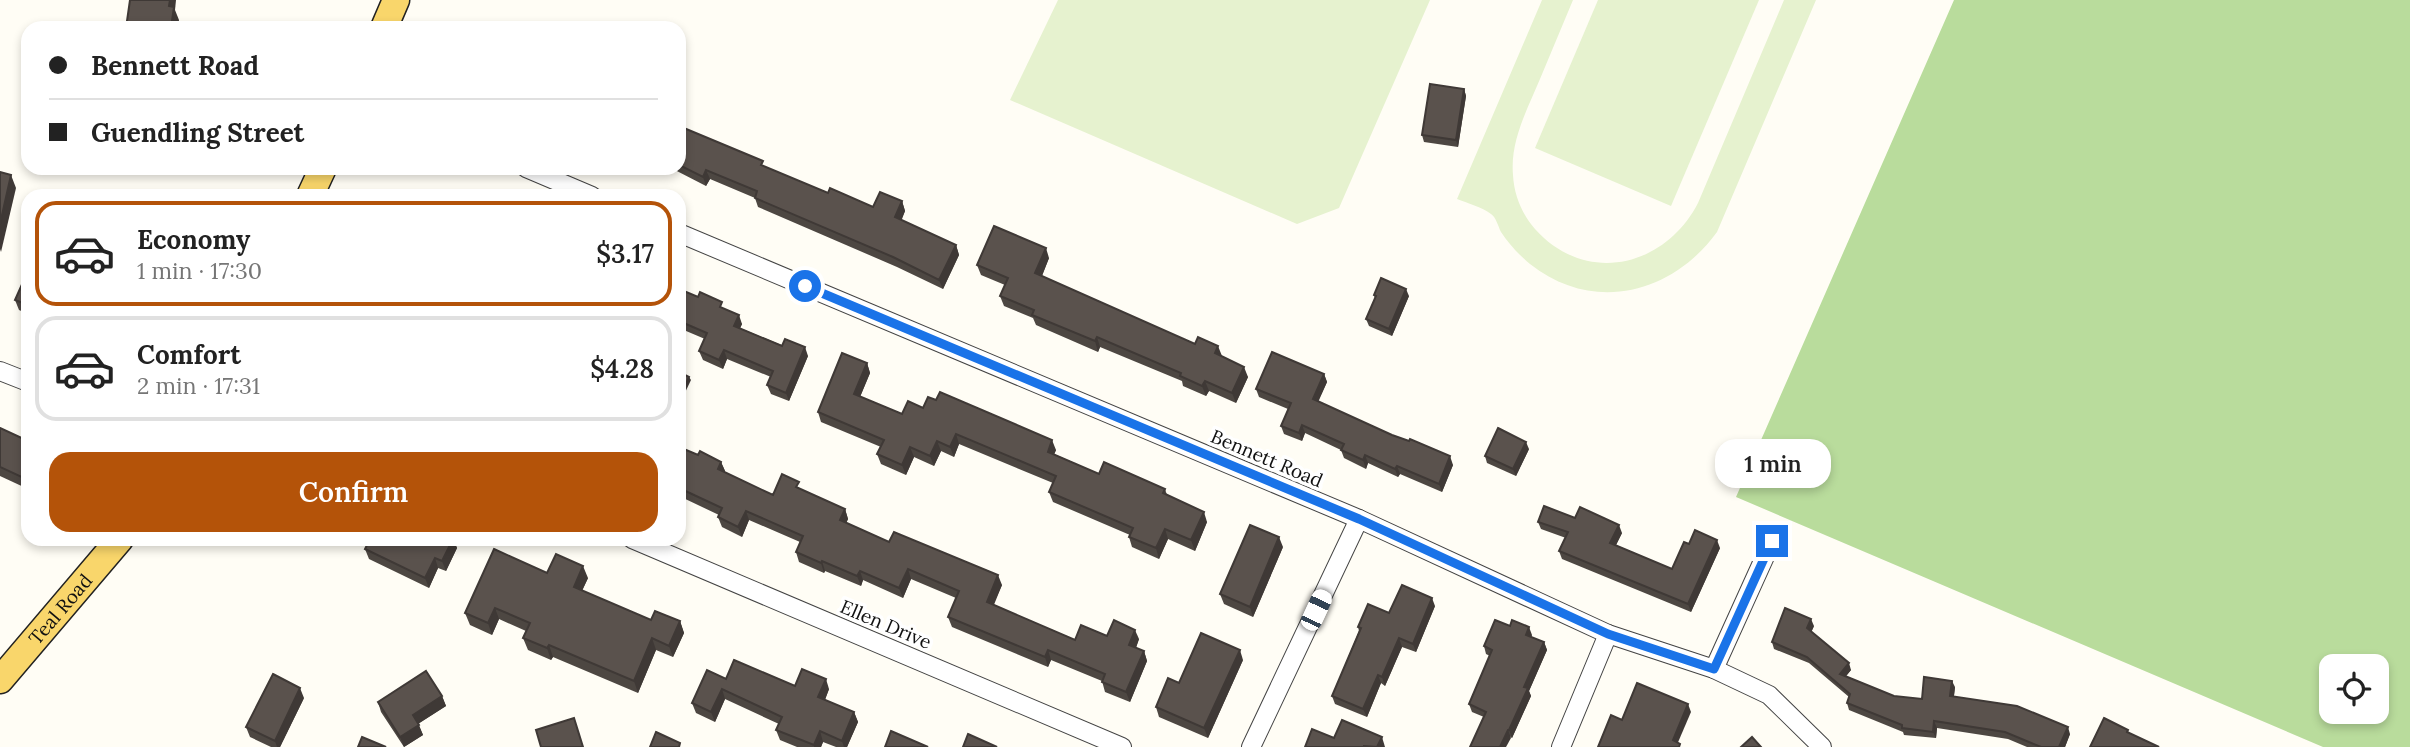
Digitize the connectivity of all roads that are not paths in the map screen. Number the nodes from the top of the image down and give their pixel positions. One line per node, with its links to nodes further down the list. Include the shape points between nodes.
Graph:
1 (396, 0): 2 (main road)
2 (387, 21)
3 (538, 175): 4 (street)
4 (563, 189)
5 (686, 236): 8 (street, Bennett Road)
6 (0, 371): 7 (street)
7 (21, 379)
8 (1359, 519): 12 (street, Bennett Road); 16 (street)
9 (1772, 541): 13 (street)
10 (114, 546): 14 (main road, Teal Road)
11 (648, 546): 15 (street, Ellen Drive)
12 (1608, 634): 13 (street, Bennett Road); 17 (street)
13 (1714, 669): 18 (street, Bennett Road, via 1769,695)
14 (0, 680)
15 (1122, 747)
16 (1251, 747)
17 (1561, 747)
18 (1822, 747)

